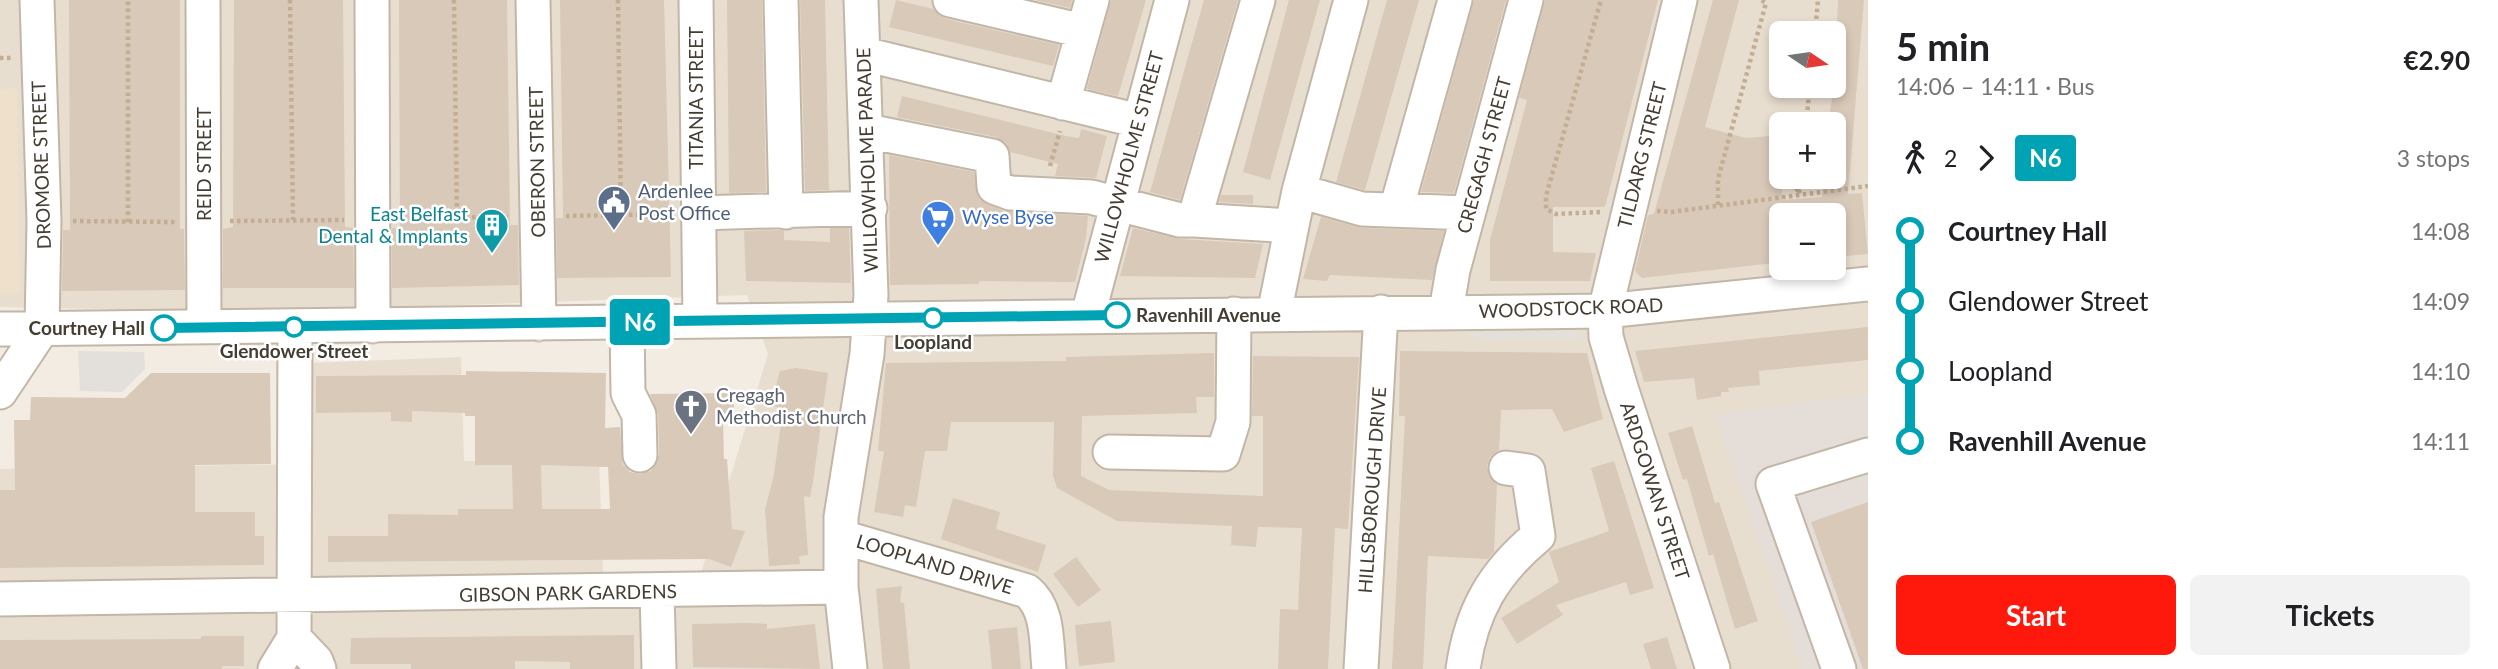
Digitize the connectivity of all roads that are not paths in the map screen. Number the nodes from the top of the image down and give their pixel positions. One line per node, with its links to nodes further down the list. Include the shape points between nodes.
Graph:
1 (37, 0): 45 (street, DROMORE STREET, via 44,221)
2 (203, 0): 42 (street, REID STREET)
3 (372, 0): 41 (street)
4 (533, 0): 40 (street, OBERON STREET)
5 (696, 0): 26 (street, TITANIA STREET)
6 (780, 0): 25 (street)
7 (861, 0): 17 (street, WILLOWHOLME PARADE)
8 (950, 0): 16 (street)
9 (1092, 0): 16 (street)
10 (1172, 0): 19 (street, WILLOWHOLME STREET)
11 (1258, 0): 28 (street)
12 (1351, 0): 21 (street)
13 (1455, 0): 24 (street)
14 (1527, 0): 27 (street, CREGAGH STREET)
15 (1679, 0): 31 (street, TILDARG STREET)
16 (1083, 32): 18 (street)
17 (864, 54): 18 (street); 20 (street, WILLOWHOLME PARADE)
18 (1065, 103): 19 (street)
19 (1139, 121): 22 (street, WILLOWHOLME STREET)
20 (867, 131): 22 (street, via 992,156 994,187 1010,193 1091,197); 23 (street, WILLOWHOLME PARADE)
21 (1299, 191): 24 (street, via 1362,209); 29 (street)
22 (1116, 204): 28 (street); 34 (street, WILLOWHOLME STREET)
23 (870, 208): 25 (street); 37 (street, WILLOWHOLME PARADE)
24 (1396, 210): 27 (street)
25 (786, 212): 26 (street)
26 (698, 213): 38 (street, TITANIA STREET)
27 (1468, 213): 32 (street, CREGAGH STREET)
28 (1194, 220): 29 (street)
29 (1291, 226): 36 (street)
30 (1868, 284): 31 (street, WOODSTOCK ROAD)
31 (1605, 310): 32 (street, WOODSTOCK ROAD); 64 (street, ARDGOWAN STREET, via 1606,337 1621,388)
32 (1446, 311): 33 (street, WOODSTOCK ROAD)
33 (1381, 312): 36 (street, WOODSTOCK ROAD); 62 (street, HILLSBOROUGH DRIVE)
34 (1088, 314): 35 (street, WOODSTOCK ROAD); 37 (street, WOODSTOCK ROAD)
35 (1234, 314): 36 (street, WOODSTOCK ROAD); 47 (street, via 1233,422 1223,454)
36 (1274, 314)
37 (875, 319): 38 (street, WOODSTOCK ROAD); 51 (street, WILLOWHOLME PARADE, via 841,517)
38 (700, 321): 39 (street, WOODSTOCK ROAD)
39 (627, 322): 40 (street, WOODSTOCK ROAD); 48 (street, via 628,393 639,415)
40 (539, 324): 41 (street, WOODSTOCK ROAD)
41 (373, 326): 43 (street, WOODSTOCK ROAD)
42 (204, 327): 43 (street, WOODSTOCK ROAD); 45 (street, WOODSTOCK ROAD)
43 (295, 327): 54 (street)
44 (0, 329): 45 (street, WOODSTOCK ROAD)
45 (42, 329): 46 (street)
46 (0, 392)
47 (1110, 452)
48 (640, 455)
49 (1868, 455): 65 (street, via 1773,484)
50 (1506, 468): 63 (street, via 1528,471 1538,536 1480,602)
51 (842, 537): 52 (street, WILLOWHOLME PARADE); 61 (street, LOOPLAND DRIVE, via 1027,591 1042,611)
52 (841, 587): 53 (street, GIBSON PARK GARDENS); 60 (street, WILLOWHOLME PARADE)
53 (657, 592): 54 (street, GIBSON PARK GARDENS); 59 (street)
54 (294, 597): 55 (street, GIBSON PARK GARDENS); 56 (street)
55 (0, 599)
56 (294, 638): 57 (street); 58 (street)
57 (275, 669)
58 (319, 669)
59 (659, 669)
60 (850, 669)
61 (1049, 669)
62 (1361, 669)
63 (1463, 669)
64 (1713, 669)
65 (1839, 669)

